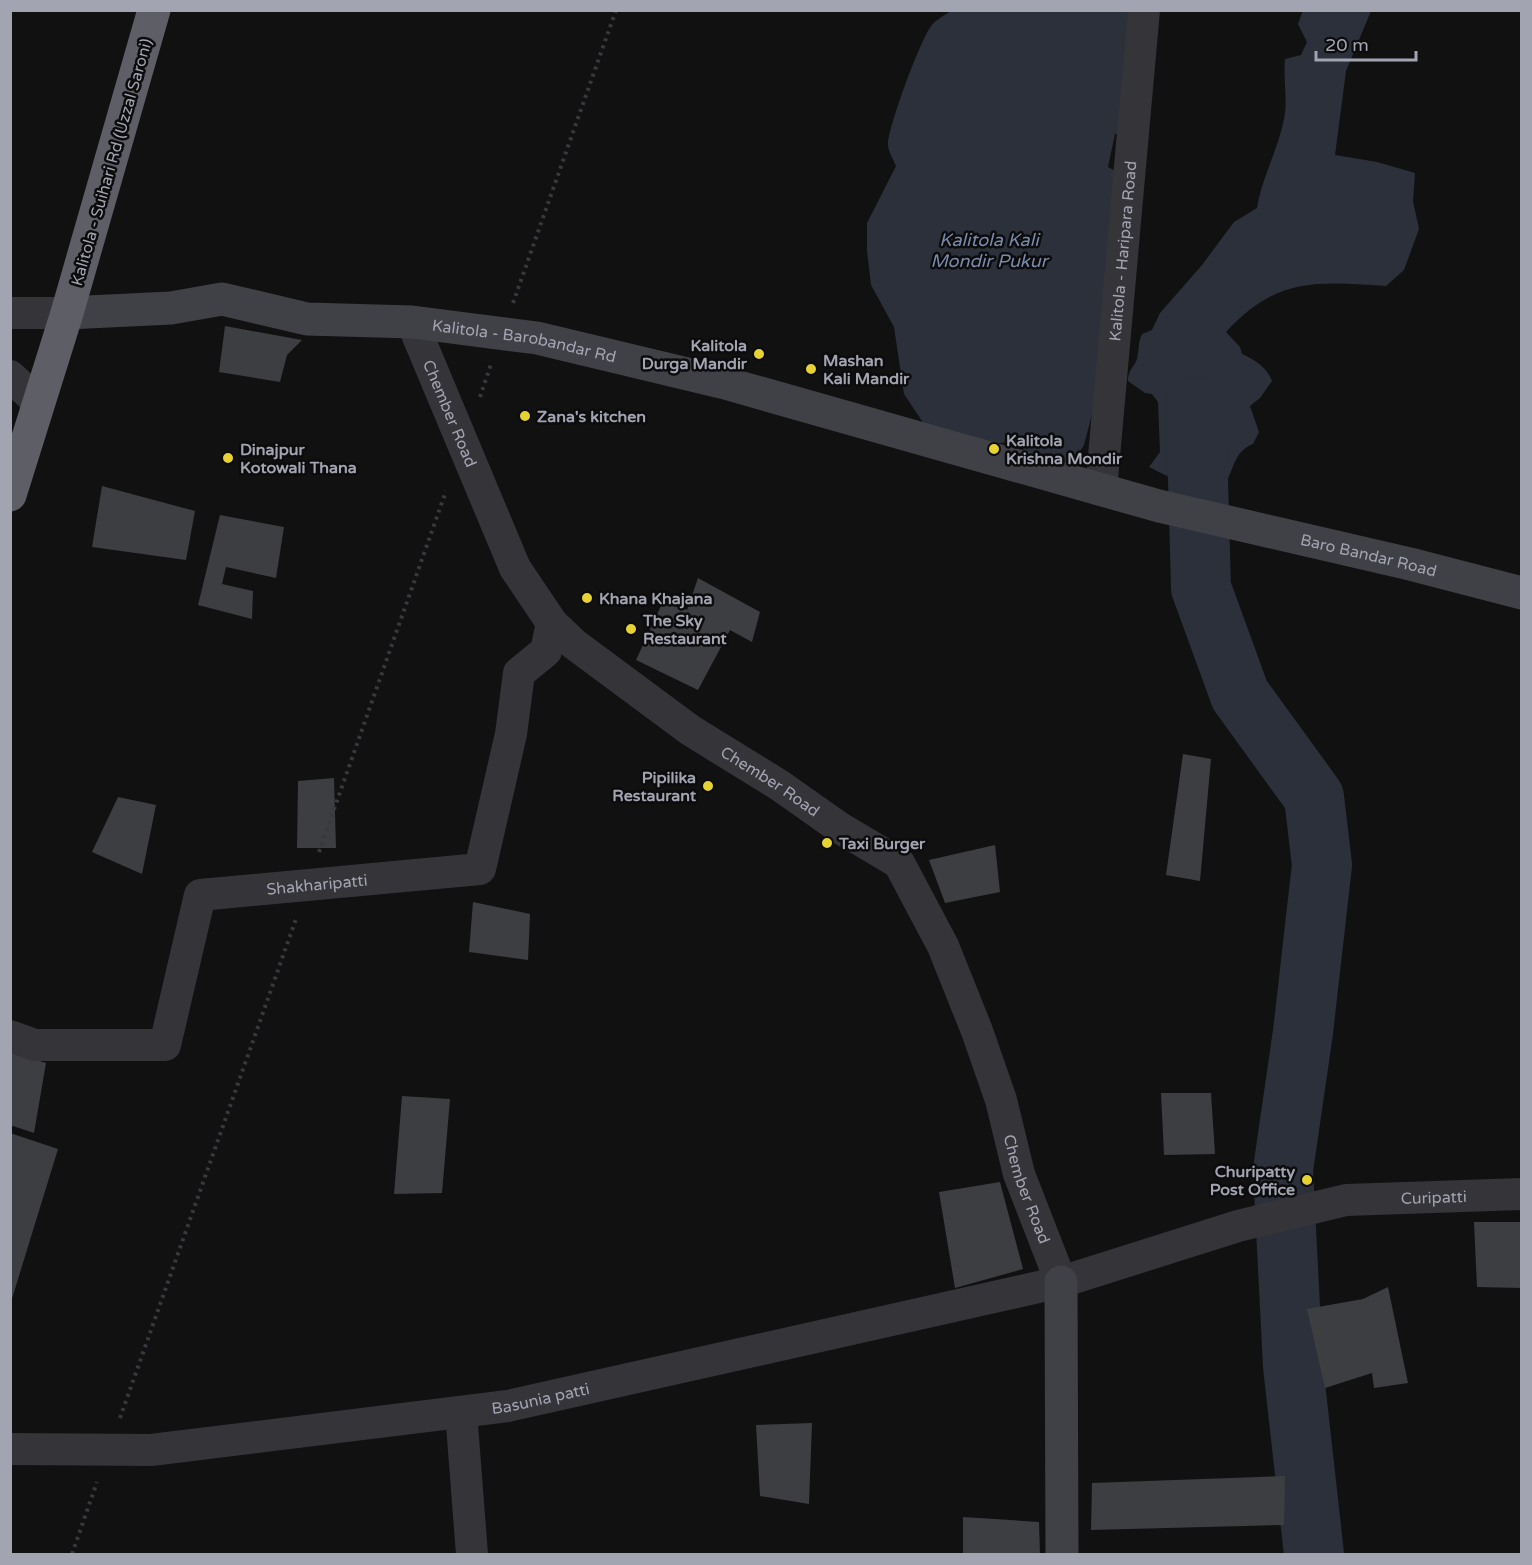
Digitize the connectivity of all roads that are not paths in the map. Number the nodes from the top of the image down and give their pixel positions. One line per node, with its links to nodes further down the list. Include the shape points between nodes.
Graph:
1 (154, 10): 3 (highway, Kalitola - Suihari Rd (Uzzal Saroni))
2 (1144, 10): 8 (street, Kalitola - Haripara Road)
3 (67, 313): 4 (street); 5 (street, Kalitola - Barobandar Rd, via 171,308 222,299 307,319); 7 (highway, Kalitola - Suihari Rd (Uzzal Saroni))
4 (10, 314)
5 (412, 322): 8 (street, Kalitola - Barobandar Rd, via 537,339 725,383); 12 (street, Chember Road, via 515,568)
6 (10, 376): 7 (street)
7 (39, 403): 9 (highway, Kalitola - Suihari Rd (Uzzal Saroni))
8 (1101, 490): 10 (street, Kalitola - Barobandar Rd)
9 (10, 495)
10 (1179, 511): 11 (street, Baro Bandar Road)
11 (1521, 593)
12 (552, 623): 13 (street, Shakharipatti, via 546,651 519,673 511,734 480,869 200,895 165,1045 35,1045); 16 (street, Chember Road, via 574,644 690,730 899,863 943,946 977,1031 1019,1174)
13 (10, 1036)
14 (1521, 1194): 15 (street, Curipatti, via 1346,1200)
15 (1238, 1226): 16 (street, Basunia patti)
16 (1060, 1282): 17 (street, Basunia patti, via 508,1406); 20 (street)
17 (460, 1412): 18 (street, Basunia patti, via 151,1450); 19 (street)
18 (10, 1449)
19 (472, 1554)
20 (1062, 1554)

